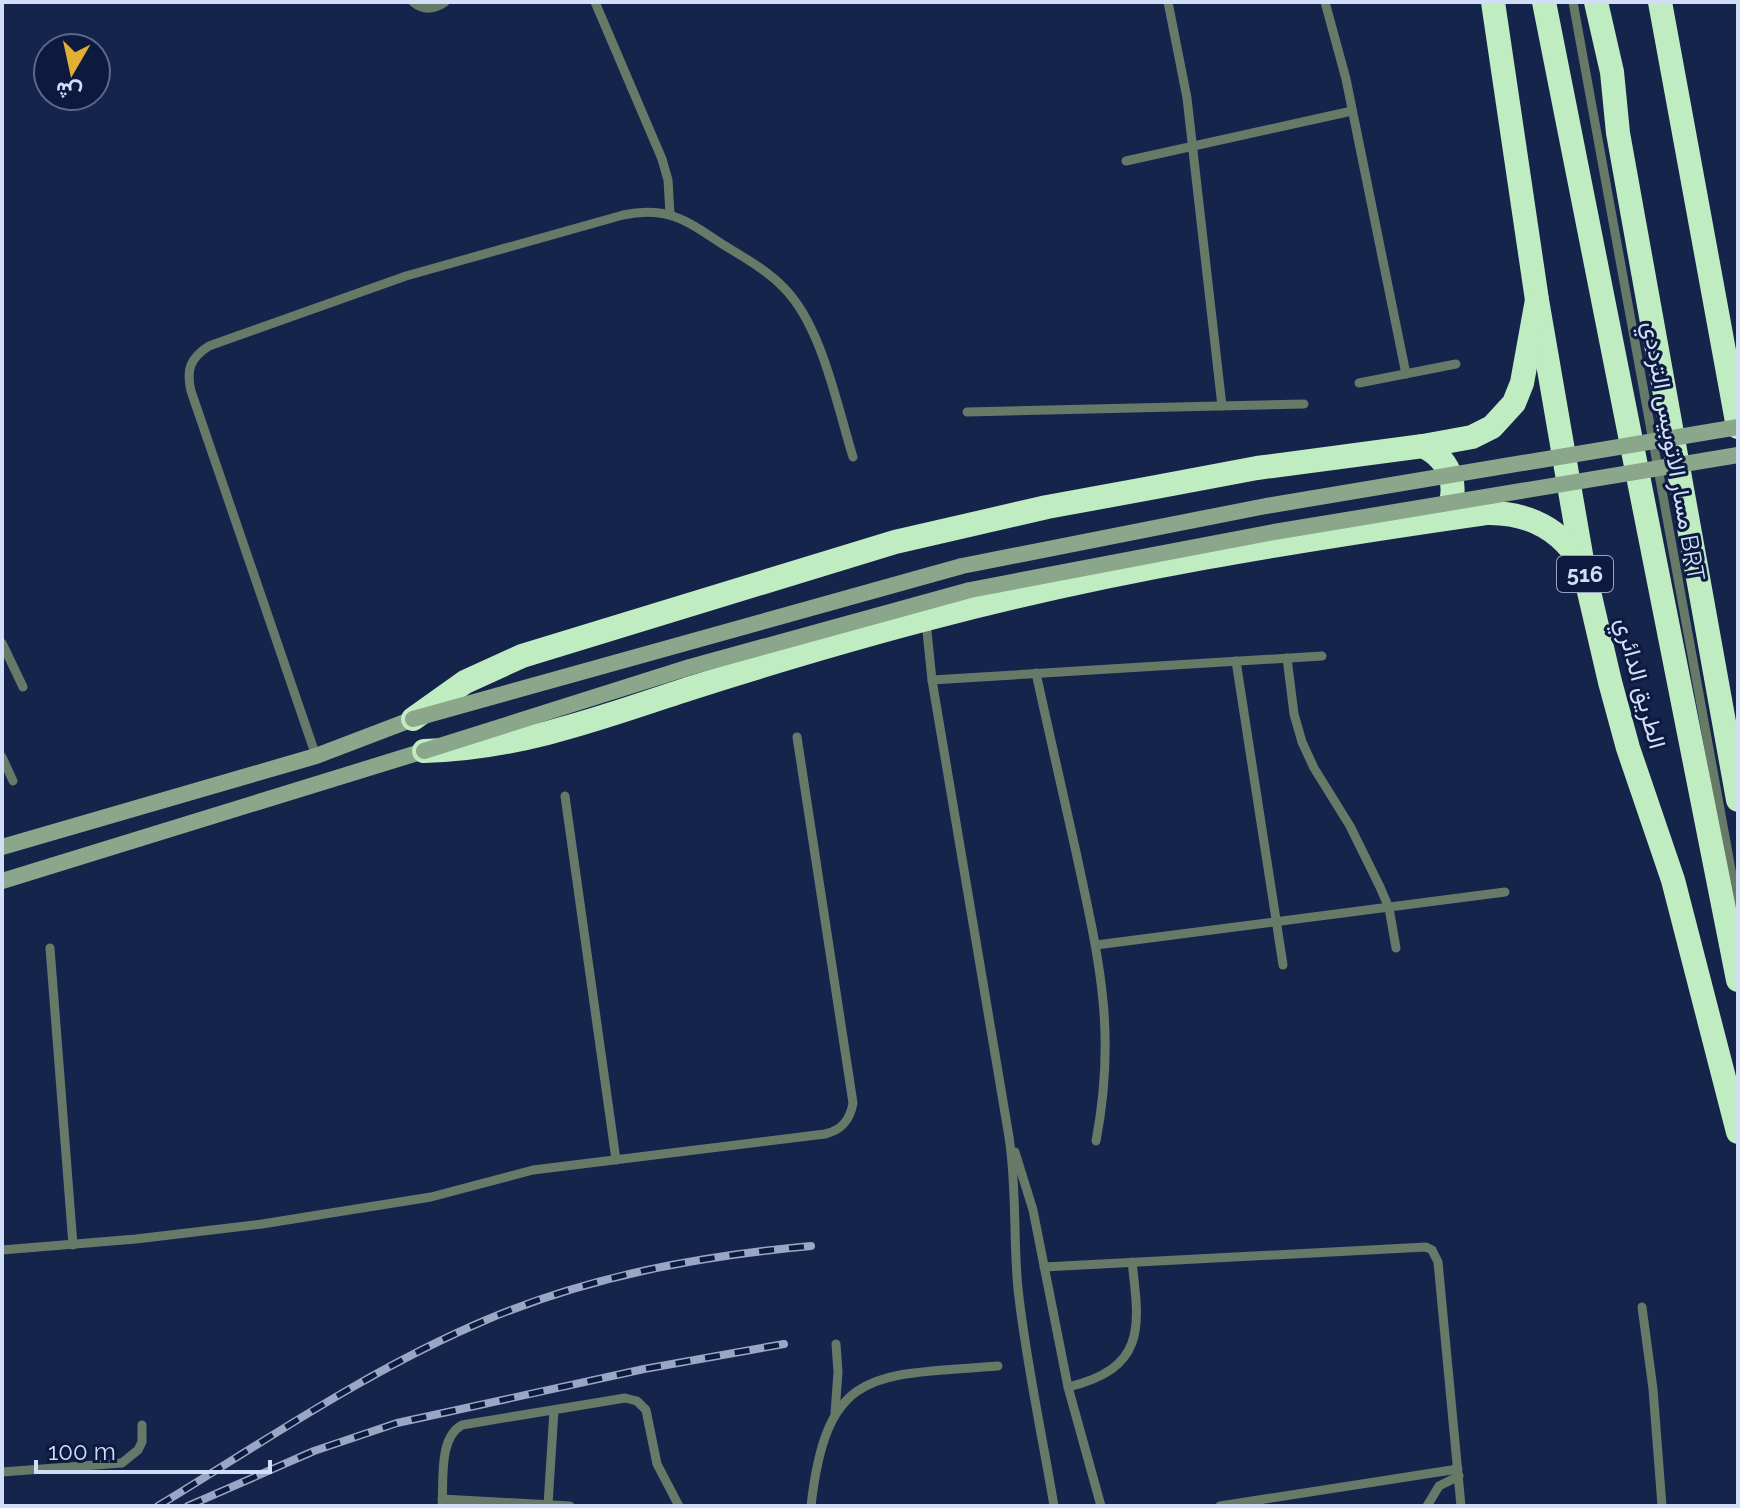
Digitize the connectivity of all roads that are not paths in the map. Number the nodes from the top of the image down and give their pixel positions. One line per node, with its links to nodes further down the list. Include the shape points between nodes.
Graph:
1 (413, 2): 2 (lane, via 432,9)
2 (445, 2)
3 (595, 2): 16 (lane, via 662,159)
4 (1168, 2): 14 (lane)
5 (1325, 2): 13 (lane)
6 (1493, 2): 18 (highway, الطريق الدائري / 516)
7 (1544, 2): 58 (highway, الطريق الدائري)
8 (1573, 2): 52 (lane, مسار الاتوبيس الترددي BRT)
9 (1596, 2): 12 (highway)
10 (1613, 2): 12 (highway)
11 (1660, 2): 17 (highway)
12 (1612, 72): 47 (highway, via 1618,133)
13 (1352, 111): 14 (lane); 21 (lane)
14 (1192, 146): 15 (lane); 24 (lane)
15 (1126, 161)
16 (670, 214): 29 (lane, via 769,274 794,299 816,339); 43 (lane, via 623,215 446,263 209,346 195,357 188,372 191,391)
17 (1714, 291): 19 (highway); 26 (highway)
18 (1537, 300): 27 (highway, via 1522,383 1508,412 1483,433); 31 (highway, الطريق الدائري / 516)
19 (1738, 319)
20 (1456, 364): 21 (lane)
21 (1406, 374): 22 (lane)
22 (1359, 383)
23 (1304, 404): 24 (lane)
24 (1222, 406): 25 (lane)
25 (967, 412)
26 (1738, 427): 40 (main road, bridge, via 1266,506 962,566)
27 (1423, 446): 30 (highway, via 1440,456 1453,483 1452,502); 40 (highway, via 1257,468 895,542 503,663 456,687)
28 (1738, 455): 42 (main road, bridge, via 1274,532 970,590 690,667)
29 (853, 457)
30 (1443, 519): 31 (highway, via 1498,513 1532,520 1557,534); 32 (highway, via 1276,543 1076,582)
31 (1583, 566): 59 (highway, الطريق الدائري / 516, via 1613,696 1673,880)
32 (926, 619): 38 (lane); 42 (highway, via 534,738)
33 (2, 643): 39 (lane)
34 (1322, 656): 35 (lane)
35 (1287, 658): 36 (lane); 51 (lane, via 1302,742)
36 (1236, 661): 37 (lane); 53 (lane)
37 (1036, 673): 38 (lane); 54 (lane)
38 (932, 680): 60 (lane)
39 (23, 687)
40 (413, 719): 43 (main road)
41 (797, 737): 62 (lane, via 851,1112 842,1127 825,1134)
42 (424, 751): 49 (main road)
43 (316, 756): 48 (main road)
44 (2, 757): 45 (lane)
45 (13, 781)
46 (565, 796): 62 (lane)
47 (1738, 800)
48 (2, 847)
49 (2, 881)
50 (1505, 892): 51 (lane)
51 (1389, 908): 53 (lane); 56 (lane)
52 (1738, 908)
53 (1276, 922): 54 (lane); 57 (lane)
54 (1096, 945): 61 (lane, via 1107,1042)
55 (50, 948): 63 (lane)
56 (1396, 948)
57 (1283, 965)
58 (1738, 980)
59 (1738, 1132)
60 (1009, 1137): 66 (lane, via 1029,1191); 81 (lane, via 1020,1306)
61 (1096, 1141)
62 (616, 1160): 63 (lane, via 513,1174 399,1203)
63 (73, 1245): 64 (lane)
64 (2, 1250)
65 (1132, 1262): 66 (lane); 70 (lane, via 1139,1315 1127,1354 1108,1373); 75 (lane, via 1419,1245 1432,1250 1438,1262)
66 (1044, 1267): 70 (lane)
67 (1642, 1307): 86 (lane)
68 (836, 1344): 72 (lane)
69 (998, 1366): 72 (lane, via 887,1377 858,1390)
70 (1068, 1387): 82 (lane)
71 (554, 1410): 76 (lane, via 456,1428 446,1445); 77 (lane); 79 (lane, via 625,1398 642,1405 657,1464)
72 (835, 1413): 80 (lane, via 822,1440)
73 (142, 1425): 74 (lane, via 138,1450 122,1463)
74 (2, 1472)
75 (1458, 1472): 83 (lane); 84 (lane, via 1439,1486); 85 (lane)
76 (442, 1502): 77 (lane)
77 (548, 1505): 78 (lane)
78 (570, 1506)
79 (679, 1506)
80 (811, 1506)
81 (1054, 1506)
82 (1101, 1506)
83 (1220, 1506)
84 (1427, 1506)
85 (1461, 1506)
86 (1662, 1506)

